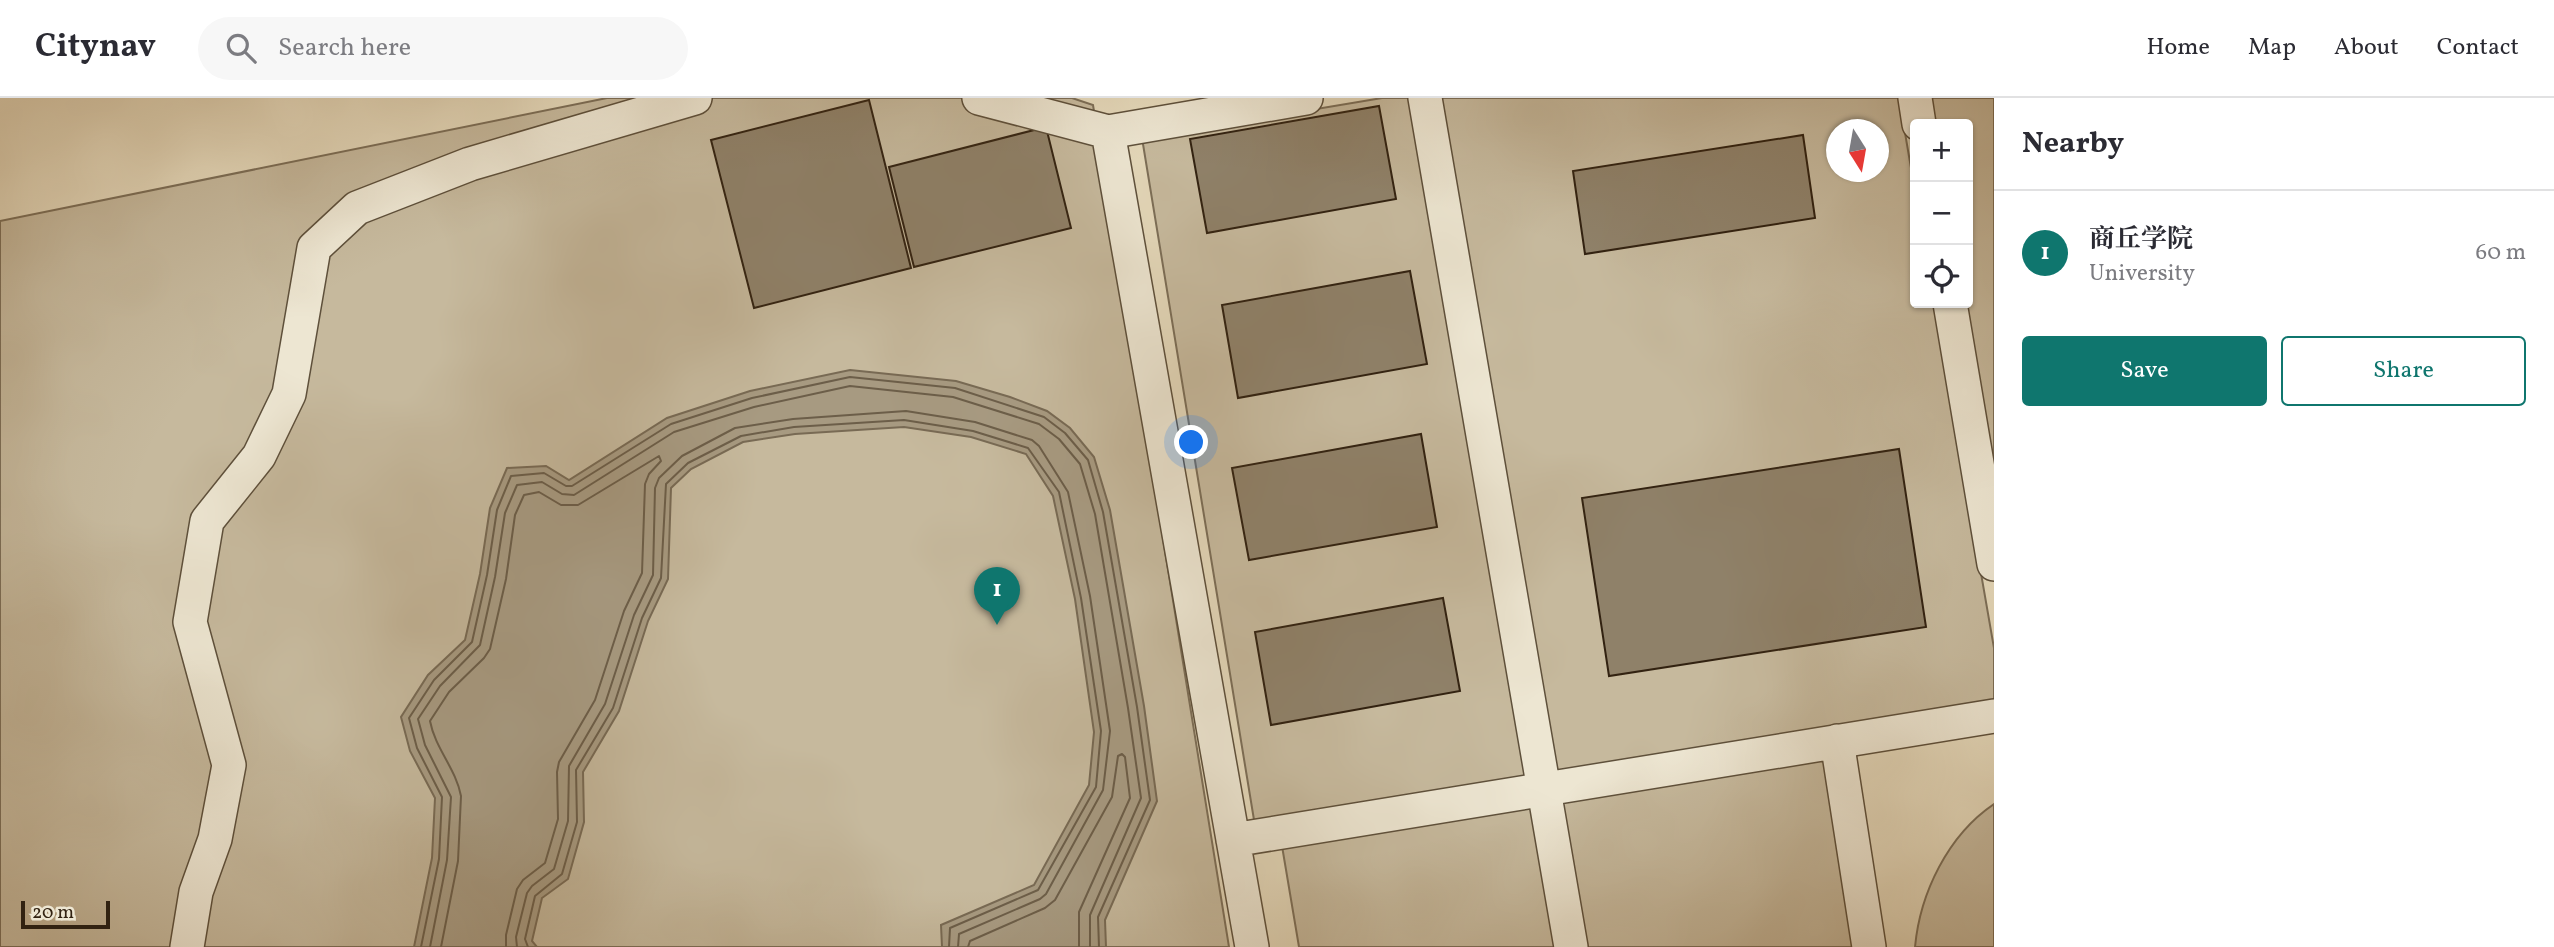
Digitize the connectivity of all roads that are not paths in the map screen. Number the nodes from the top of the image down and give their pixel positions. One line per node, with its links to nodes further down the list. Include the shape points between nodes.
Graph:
1 (695, 98): 14 (lane, via 470,164 357,208 314,248 289,394 259,456 207,521 190,622 229,765)
2 (979, 98): 7 (lane)
3 (1306, 98): 7 (lane)
4 (1425, 98): 12 (lane)
5 (1915, 98): 6 (lane)
6 (1918, 119)
7 (1108, 132): 13 (lane)
8 (1951, 308): 9 (lane)
9 (1994, 564)
10 (1994, 716): 11 (lane)
11 (1837, 741): 12 (lane); 17 (lane)
12 (1544, 789): 13 (lane); 16 (lane)
13 (1233, 840): 15 (lane)
14 (187, 947)
15 (1252, 947)
16 (1571, 947)
17 (1869, 947)

